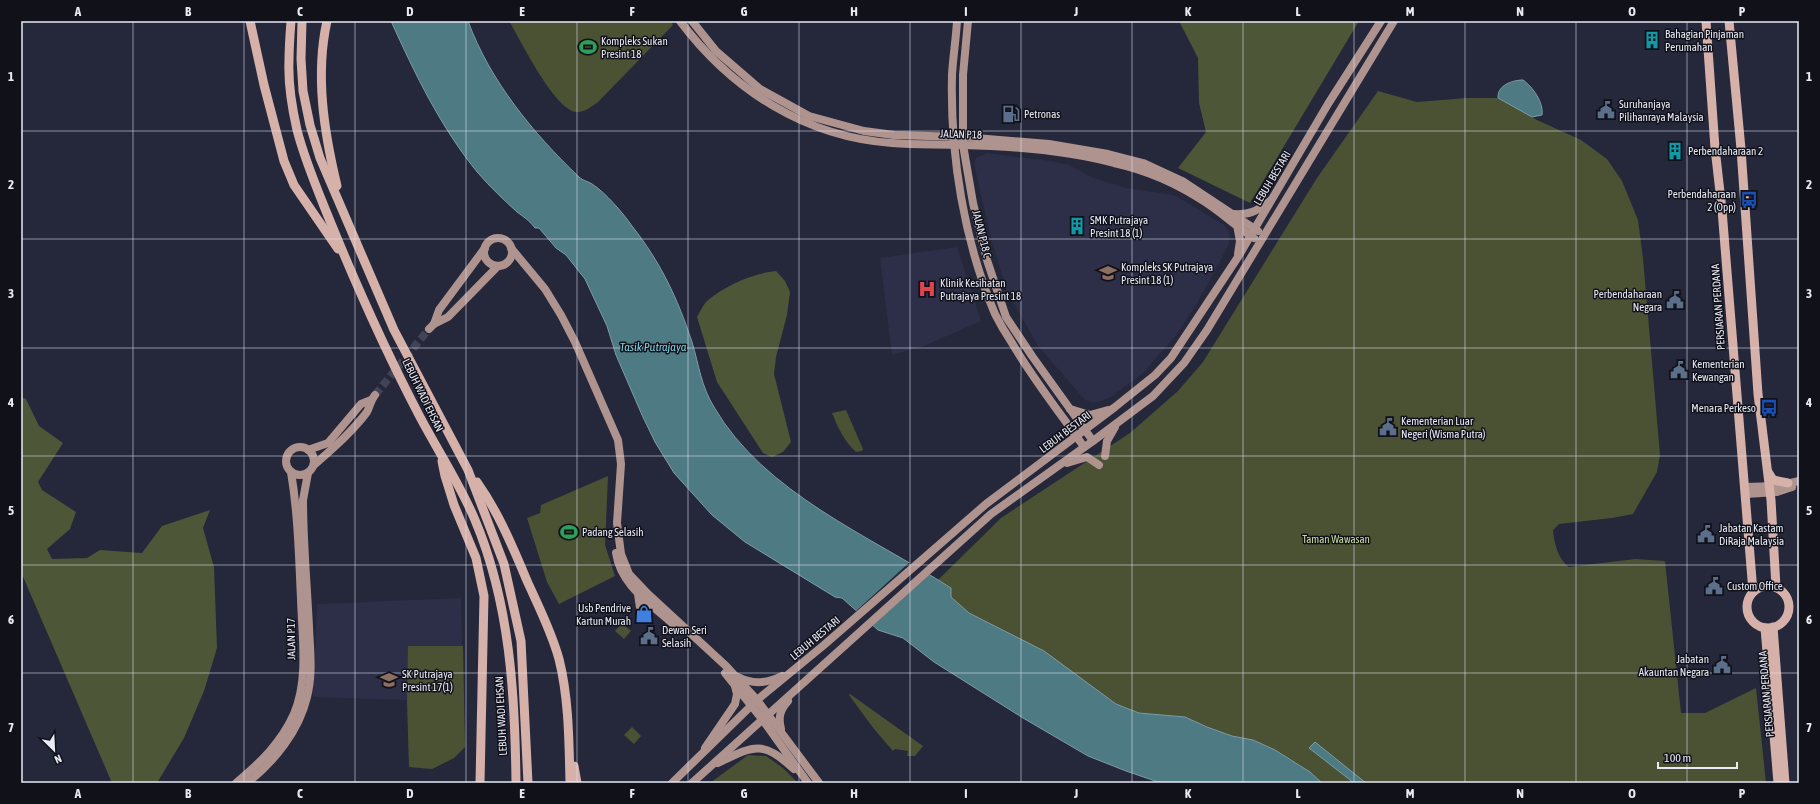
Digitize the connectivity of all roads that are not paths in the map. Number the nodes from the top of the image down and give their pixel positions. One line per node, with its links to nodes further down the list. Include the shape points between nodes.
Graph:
1 (250, 21): 24 (main road, via 284,161 294,185)
2 (291, 21): 24 (main road, LEBUH WADI EHSAN, via 288,63 297,129 307,163)
3 (302, 21): 16 (main road, LEBUH WADI EHSAN, via 304,98 320,158)
4 (327, 21): 16 (main road, via 322,42 322,101 332,168)
5 (680, 21): 13 (street, JALAN P18, via 703,50 755,96 816,127 854,138 891,144)
6 (692, 21): 13 (street, JALAN P18, via 716,51 760,89 809,116 864,131)
7 (957, 21): 13 (street, JALAN P18 C, via 952,75)
8 (968, 21): 14 (street, JALAN P18 C, via 963,75)
9 (1381, 21): 15 (street, LEBUH BESTARI)
10 (1394, 21): 20 (street, LEBUH BESTARI)
11 (1706, 21): 50 (main road, PERSIARAN PERDANA, via 1714,148)
12 (1729, 21): 43 (main road, via 1758,394)
13 (954, 141): 14 (street, JALAN P18); 29 (street, JALAN P18 C, via 966,218 995,314 1023,362)
14 (963, 141): 17 (street, JALAN P18, via 1049,144 1143,163 1184,182); 18 (street, JALAN P18, via 1048,150 1115,163 1184,190 1206,202); 28 (street, JALAN P18 C, via 973,203 985,253 1006,317)
15 (1272, 199): 17 (street, via 1254,212 1246,215); 19 (street, LEBUH BESTARI)
16 (342, 211): 42 (main road, LEBUH WADI EHSAN, via 394,330)
17 (1234, 214): 19 (street, JALAN P18)
18 (1236, 225): 19 (street, JALAN P18); 23 (street, via 1240,241)
19 (1253, 232): 20 (street, JALAN P18); 23 (street, LEBUH BESTARI)
20 (1262, 238): 30 (street, LEBUH BESTARI, via 1207,330 1184,363 1153,396)
21 (485, 248): 22 (street, via 489,242 496,239 504,240); 26 (street, via 487,260 494,265); 26 (street, via 439,310 432,326 448,317)
22 (511, 248): 25 (street); 26 (street, via 511,255)
23 (1238, 257): 27 (street, LEBUH BESTARI, via 1171,358 1155,375)
24 (347, 262): 38 (main road, LEBUH WADI EHSAN)
25 (522, 262): 26 (street, via 514,261); 51 (street, via 545,289 570,331 618,440 621,464)
26 (501, 265)
27 (1115, 408): 28 (street, via 1090,415); 31 (street, LEBUH BESTARI)
28 (1070, 409): 31 (street, JALAN P18 C)
29 (1064, 419): 32 (street, JALAN P18 C); 36 (street, via 1067,433)
30 (1119, 422): 33 (street, LEBUH BESTARI); 37 (street, via 1107,441)
31 (1085, 430): 32 (street, LEBUH BESTARI); 33 (street, JALAN P18 C)
32 (1076, 436): 34 (street, JALAN P18 C); 36 (street, LEBUH BESTARI)
33 (1093, 441): 34 (street, LEBUH BESTARI)
34 (1084, 447): 41 (street, LEBUH BESTARI)
35 (308, 450): 39 (street, via 313,456); 39 (street, via 332,440 361,404 373,398 368,410); 44 (street, via 299,447 288,454 286,463)
36 (1057, 451): 58 (street, LEBUH BESTARI, via 986,504)
37 (1105, 456)
38 (442, 459): 71 (main road, via 454,505 476,558 484,596); 72 (main road, LEBUH WADI EHSAN, via 475,520 494,574 508,641 516,722)
39 (314, 465): 45 (street)
40 (1099, 465): 41 (street, via 1087,457)
41 (1055, 468): 59 (street, LEBUH BESTARI, via 991,514 958,542)
42 (468, 470): 65 (main road, via 501,521 541,612 558,658 564,687); 73 (main road, LEBUH WADI EHSAN, via 504,564 521,641)
43 (1768, 471): 47 (main road, via 1773,480); 49 (main road)
44 (291, 472): 45 (street, via 299,475); 69 (street, JALAN P17, via 297,510 303,657 299,697 295,712 280,740)
45 (308, 473): 70 (street, JALAN P17, via 303,500 311,666 307,696 294,730 279,752)
46 (1799, 481): 47 (street)
47 (1788, 484): 49 (street)
48 (1799, 485): 49 (street)
49 (1770, 489): 50 (street); 52 (main road)
50 (1745, 491): 53 (main road, PERSIARAN PERDANA)
51 (617, 522): 54 (street, via 614,541 619,564 625,579); 55 (street, via 621,554 626,569)
52 (1776, 587): 53 (main road, via 1764,586); 57 (main road, via 1786,596 1789,609 1784,621)
53 (1754, 592): 57 (main road, via 1747,603 1749,616 1758,626)
54 (638, 594): 55 (street); 56 (street, via 642,610)
55 (650, 600): 56 (street); 60 (street)
56 (658, 611): 60 (street)
57 (1769, 628): 63 (main road, PERSIARAN PERDANA)
58 (793, 671): 60 (street, via 764,682); 61 (street, LEBUH BESTARI)
59 (810, 677): 62 (street, LEBUH BESTARI); 64 (street, via 783,706 779,716)
60 (734, 679): 61 (street); 66 (street, via 737,694 735,704)
61 (754, 702): 62 (street); 66 (street, LEBUH BESTARI)
62 (766, 716): 64 (street); 67 (street, LEBUH BESTARI); 68 (street)
63 (1777, 718): 79 (main road, PERSIARAN PERDANA); 80 (main road, PERSIARAN PERDANA)
64 (782, 732): 78 (street)
65 (569, 742): 74 (main road); 75 (main road)
66 (701, 756): 76 (street, LEBUH BESTARI)
67 (709, 768): 68 (street, via 748,749 758,748 779,755); 77 (street, LEBUH BESTARI)
68 (807, 782)
69 (236, 783)
70 (247, 783)
71 (479, 783)
72 (516, 783)
73 (528, 783)
74 (570, 783)
75 (577, 783)
76 (672, 783)
77 (692, 783)
78 (819, 783)
79 (1778, 783)
80 (1785, 783)

